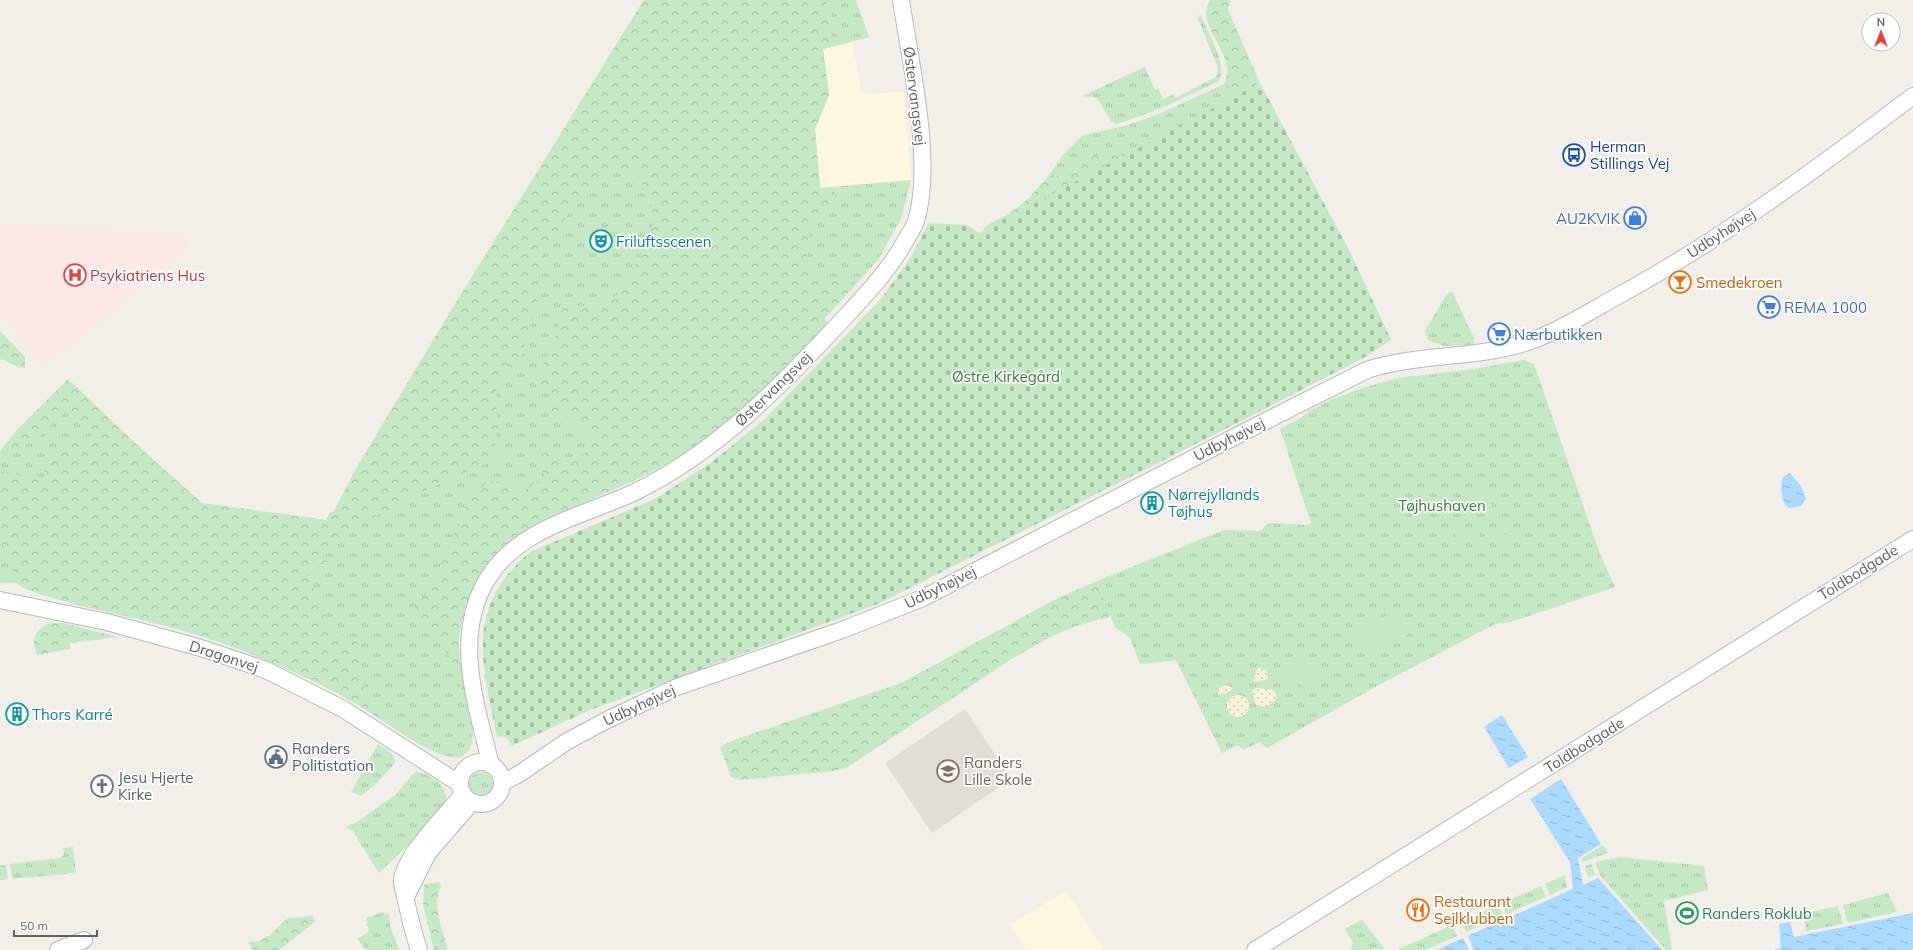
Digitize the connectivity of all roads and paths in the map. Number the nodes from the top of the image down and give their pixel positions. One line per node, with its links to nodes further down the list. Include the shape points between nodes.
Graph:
1 (901, 0): 5 (street, Østervangsvej, via 917,103 922,159 922,189 916,221 879,281 751,414 708,447 661,477 635,492 538,532 502,560 488,579 471,620 469,646 470,670)
2 (1913, 96): 5 (street, Udbyhøjvej, via 1728,230 1653,277 1536,339 1486,352 1411,359 1367,370 922,598 842,630 677,687 566,742 527,768)
3 (1913, 538): 10 (street, Toldbodgade)
4 (0, 600): 6 (street, Dragonvej, via 107,622 201,648 266,670 344,709)
5 (493, 771): 6 (street, via 473,764); 6 (street, via 501,790 492,801 479,804)
6 (465, 788): 9 (street, via 406,898)
7 (84, 940): 8 (street)
8 (58, 950)
9 (419, 950)
10 (1255, 950)

